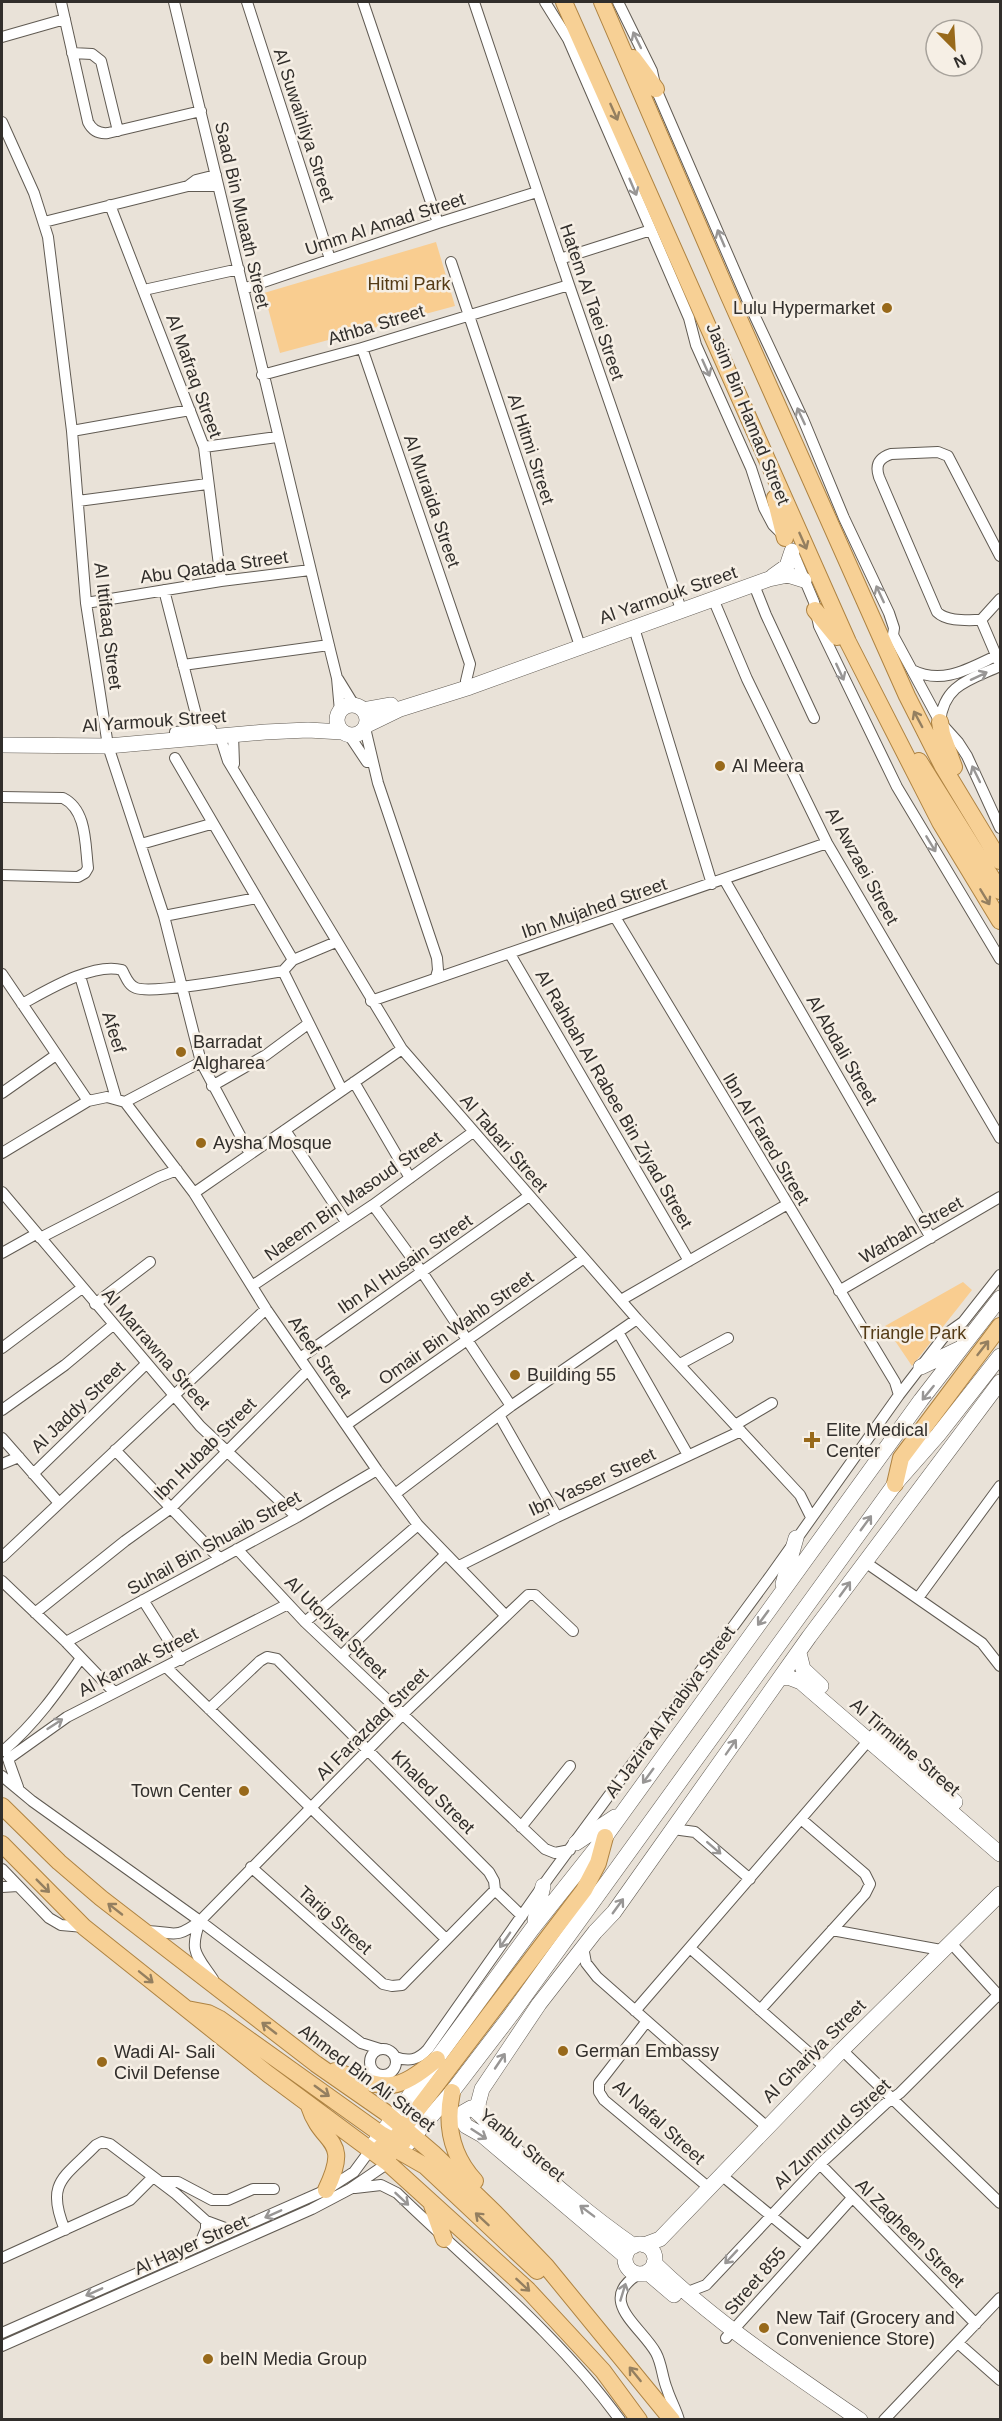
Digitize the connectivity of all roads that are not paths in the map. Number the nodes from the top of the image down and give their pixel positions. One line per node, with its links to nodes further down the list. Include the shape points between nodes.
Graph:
1 (61, 2): 10 (street)
2 (174, 2): 15 (street, Saad Bin Muaath Street)
3 (247, 2): 24 (street, Al Suwaihliya Street)
4 (363, 2): 22 (street)
5 (474, 2): 19 (street, Hatem Al Taei Street)
6 (545, 2): 23 (street, Jasim Bin Hamad Street, one-way to 23, via 568,39)
7 (602, 2): 11 (main road, Jasim Bin Hamad Street)
8 (618, 2): 14 (street, one-way to 8, via 652,71)
9 (564, 4): 38 (main road, Jasim Bin Hamad Street, one-way to 38)
10 (65, 19): 12 (street); 13 (street)
11 (613, 27): 14 (main road); 52 (main road, Jasim Bin Hamad Street)
12 (2, 37)
13 (72, 53): 17 (street, via 92,54 101,61); 17 (street, via 90,126 100,133)
14 (656, 88): 57 (street, one-way to 14, via 889,613)
15 (201, 111): 17 (street); 18 (street, Saad Bin Muaath Street)
16 (2, 122): 21 (street, Al Ittifaaq Street)
17 (118, 131)
18 (217, 180): 20 (street, via 193,181 188,186); 27 (street, Saad Bin Muaath Street)
19 (537, 192): 22 (street, Umm Al Amad Street); 25 (street, Hatem Al Taei Street)
20 (110, 205): 21 (street); 30 (street, Al Mafraq Street)
21 (44, 222): 35 (street, Al Ittifaaq Street)
22 (438, 223): 24 (street, Umm Al Amad Street)
23 (651, 230): 25 (street); 41 (street, Jasim Bin Hamad Street, one-way to 41, via 689,318 696,345 751,468 764,508)
24 (330, 259): 29 (street, Umm Al Amad Street)
25 (560, 259): 28 (street, Hatem Al Taei Street)
26 (451, 262): 31 (street, Al Hitmi Street)
27 (239, 269): 29 (street, Saad Bin Muaath Street); 30 (street)
28 (568, 285): 31 (street, Athba Street); 54 (street, Hatem Al Taei Street)
29 (243, 289): 33 (street, Saad Bin Muaath Street)
30 (144, 290): 34 (street, Al Mafraq Street)
31 (469, 314): 32 (street, Athba Street); 60 (street, Al Hitmi Street)
32 (362, 348): 33 (street, Athba Street); 62 (street, Al Muraida Street)
33 (262, 375): 36 (street, Saad Bin Muaath Street)
34 (190, 410): 35 (street); 37 (street, Al Mafraq Street)
35 (72, 431): 40 (street, Al Ittifaaq Street)
36 (277, 437): 37 (street); 43 (street, Saad Bin Muaath Street)
37 (204, 447): 39 (street, Al Mafraq Street)
38 (773, 473): 41 (main road, via 772,485); 58 (main road, Jasim Bin Hamad Street, one-way to 58)
39 (207, 484): 40 (street); 46 (street, Al Mafraq Street)
40 (78, 501): 51 (street, Al Ittifaaq Street)
41 (789, 544): 44 (street, Al Yarmouk Street, via 787,566); 45 (street, Jasim Bin Hamad Street)
42 (1000, 555): 55 (street, via 948,456 938,452 891,454 878,462 879,477 937,612 947,618)
43 (310, 570): 46 (street, Abu Qatada Street); 59 (street, Saad Bin Muaath Street)
44 (769, 579): 45 (street, Al Yarmouk Street, via 788,575); 47 (street, Al Yarmouk Street)
45 (804, 580): 53 (street, Jasim Bin Hamad Street)
46 (221, 581): 48 (street, Abu Qatada Street)
47 (754, 585): 50 (street, Al Yarmouk Street); 69 (street)
48 (164, 590): 51 (street, Abu Qatada Street); 63 (street, Al Tabari Street)
49 (1000, 599): 55 (street)
50 (714, 601): 54 (street, Al Yarmouk Street); 84 (street, Al Awzaei Street, via 747,679)
51 (86, 603): 77 (street, Al Ittifaaq Street)
52 (867, 608): 57 (main road); 81 (main road, Jasim Bin Hamad Street, one-way to 52, via 912,709)
53 (815, 610): 58 (main road, via 837,637); 98 (street, Jasim Bin Hamad Street, one-way to 98, via 837,665 897,787)
54 (682, 612): 56 (street, Al Yarmouk Street)
55 (981, 620): 61 (street)
56 (634, 628): 60 (street, Al Yarmouk Street); 89 (street)
57 (893, 635): 64 (street)
58 (848, 642): 67 (main road, Jasim Bin Hamad Street)
59 (329, 645): 63 (street); 68 (street, Saad Bin Muaath Street)
60 (580, 646): 65 (street, Al Yarmouk Street); 71 (street, Al Yarmouk Street, via 400,709)
61 (999, 660): 64 (street, via 944,677); 70 (street, one-way to 61, via 943,705 953,690)
62 (470, 664): 65 (street); 66 (street)
63 (183, 665): 74 (street, Al Tabari Street)
64 (912, 670): 70 (street)
65 (484, 675): 66 (street, Al Yarmouk Street)
66 (466, 681): 68 (street, Al Yarmouk Street, via 388,706)
67 (876, 698): 90 (main road, via 901,731); 94 (main road, Jasim Bin Hamad Street, one-way to 94, via 940,822)
68 (349, 711): 71 (street, via 367,716); 72 (street, Al Yarmouk Street); 75 (street, via 338,725)
69 (814, 718)
70 (940, 722): 81 (main road); 83 (street, one-way to 70, via 967,756)
71 (366, 727): 75 (street, via 358,735); 79 (street)
72 (308, 730): 74 (street, Al Yarmouk Street); 75 (street, Al Yarmouk Street)
73 (175, 732): 74 (street)
74 (216, 733): 77 (street, Al Yarmouk Street); 95 (street, Al Tabari Street)
75 (345, 733): 79 (street)
76 (2, 746): 77 (street, Al Yarmouk Street)
77 (108, 746): 85 (street, Al Ittifaaq Street)
78 (175, 758): 82 (street)
79 (374, 771): 97 (street)
80 (2, 797): 87 (street, via 63,798 72,803 80,813 88,868 78,877)
81 (976, 823): 86 (main road, Jasim Bin Hamad Street)
82 (212, 824): 85 (street); 91 (street)
83 (1000, 828)
84 (827, 843): 88 (street, Ibn Mujahed Street); 120 (street, Al Awzaei Street)
85 (141, 844): 92 (street, Al Ittifaaq Street)
86 (1000, 861)
87 (2, 875)
88 (724, 879): 89 (street, Ibn Mujahed Street); 133 (street, Al Abdali Street)
89 (712, 884): 93 (street, Ibn Mujahed Street)
90 (1000, 891)
91 (257, 898): 92 (street); 99 (street)
92 (164, 916): 105 (street, Al Ittifaaq Street)
93 (615, 917): 96 (street, Ibn Mujahed Street); 129 (street, Ibn Al Fared Street)
94 (1000, 921)
95 (336, 942): 99 (street); 106 (street, Al Tabari Street)
96 (510, 954): 101 (street, Ibn Mujahed Street); 136 (street, Al Rahbah Al Rabee Bin Ziyad Street)
97 (437, 958): 101 (street); 104 (street)
98 (1000, 959)
99 (293, 960): 100 (street)
100 (283, 971): 105 (street); 108 (street)
101 (455, 972): 104 (street, Ibn Mujahed Street)
102 (2, 974): 107 (street)
103 (80, 976): 105 (street, via 116,968 139,989); 107 (street); 116 (street, Afeef)
104 (436, 977): 106 (street, Ibn Mujahed Street)
105 (182, 986): 111 (street, Al Ittifaaq Street)
106 (371, 1001): 109 (street, Al Tabari Street)
107 (22, 1004): 110 (street)
108 (308, 1024): 113 (street, via 266,1055); 114 (street)
109 (402, 1049): 112 (street); 119 (street, Al Tabari Street)
110 (56, 1055): 115 (street); 117 (street)
111 (201, 1062): 113 (street, Al Ittifaaq Street); 116 (street)
112 (354, 1082): 114 (street); 124 (street)
113 (212, 1086): 122 (street, Al Ittifaaq Street)
114 (342, 1090): 118 (street)
115 (2, 1093)
116 (120, 1100): 117 (street, via 107,1097); 123 (street, Afeef Street)
117 (88, 1101): 121 (street)
118 (285, 1130): 122 (street); 131 (street)
119 (473, 1132): 124 (street, Naeem Bin Masoud Street); 127 (street, Al Tabari Street)
120 (1000, 1138)
121 (2, 1153)
122 (250, 1154): 126 (street)
123 (177, 1170): 126 (street, Afeef Street); 132 (street)
124 (410, 1178): 130 (street, Naeem Bin Masoud Street)
125 (2, 1192): 132 (street, Al Marrawna Street)
126 (194, 1193): 140 (street, Afeef Street)
127 (529, 1196): 135 (street, Al Tabari Street); 138 (street, Ibn Al Husain Street)
128 (1000, 1197): 133 (street, Warbah Street)
129 (786, 1204): 136 (street); 142 (street, Ibn Al Fared Street)
130 (373, 1205): 131 (street, Naeem Bin Masoud Street); 138 (street)
131 (346, 1222): 140 (street, Naeem Bin Masoud Street)
132 (38, 1236): 134 (street); 141 (street, Al Marrawna Street)
133 (931, 1238): 142 (street, Warbah Street)
134 (2, 1253)
135 (584, 1258): 144 (street, Al Tabari Street); 152 (street, Omair Bin Wahb Street)
136 (689, 1261): 144 (street)
137 (150, 1262): 145 (street)
138 (422, 1272): 152 (street); 156 (street, Ibn Al Husain Street)
139 (1000, 1275): 159 (street, Al Jazira Al Arabiya Street)
140 (252, 1287): 146 (street, Afeef Street)
141 (82, 1288): 145 (street, Al Marrawna Street); 154 (street)
142 (839, 1291): 161 (street, Ibn Al Fared Street)
143 (1000, 1298): 153 (street, Al Jazira Al Arabiya Street)
144 (621, 1300): 147 (street, Al Tabari Street)
145 (95, 1304): 148 (street, Al Marrawna Street)
146 (266, 1309): 156 (street, Afeef Street); 165 (street)
147 (637, 1319): 150 (street); 158 (street, Al Tabari Street)
148 (113, 1325): 157 (street, Al Marrawna Street); 168 (street)
149 (1000, 1326): 180 (main road, one-way to 149, via 901,1458)
150 (618, 1332): 167 (street); 175 (street)
151 (728, 1338): 158 (street)
152 (467, 1341): 167 (street); 170 (street, Omair Bin Wahb Street)
153 (964, 1347): 159 (street); 200 (street, Al Jazira Al Arabiya Street, one-way to 200, via 921,1400)
154 (2, 1348)
155 (1000, 1356): 180 (street)
156 (300, 1358): 160 (street, Afeef Street)
157 (146, 1364): 165 (street, Al Marrawna Street); 179 (street, Al Jaddy Street)
158 (680, 1364): 171 (street, Al Tabari Street)
159 (921, 1367): 162 (street, Al Jazira Al Arabiya Street)
160 (308, 1370): 170 (street, Afeef Street); 174 (street, Ibn Hubab Street)
161 (891, 1376): 162 (street); 164 (street, Ibn Al Fared Street)
162 (912, 1379): 164 (street, Al Jazira Al Arabiya Street)
163 (1000, 1382): 196 (street)
164 (900, 1395): 184 (street, Al Jazira Al Arabiya Street)
165 (173, 1396): 173 (street); 174 (street, Al Marrawna Street)
166 (772, 1403): 171 (street, Ibn Yasser Street)
167 (511, 1406): 169 (street)
168 (2, 1410)
169 (499, 1415): 182 (street); 188 (street)
170 (346, 1425): 178 (street, Afeef Street)
171 (738, 1428): 175 (street, Ibn Yasser Street); 183 (street, Al Tabari Street)
172 (2, 1438): 176 (street)
173 (115, 1450): 185 (street); 186 (street)
174 (228, 1451): 186 (street, Ibn Hubab Street); 187 (street, Al Marrawna Street)
175 (688, 1455): 188 (street, Ibn Yasser Street)
176 (19, 1457): 177 (street, Al Jaddy Street); 179 (street)
177 (2, 1464)
178 (377, 1470): 182 (street, Afeef Street); 187 (street, Suhail Bin Shuaib Street)
179 (33, 1474): 185 (street)
180 (896, 1484): 199 (street, one-way to 180)
181 (1000, 1486): 201 (street)
182 (395, 1494): 190 (street, Afeef Street)
183 (800, 1495): 184 (street); 189 (street, Al Tabari Street)
184 (823, 1501): 189 (street, Al Jazira Al Arabiya Street)
185 (59, 1503): 194 (street)
186 (171, 1508): 195 (street); 204 (street, Ibn Hubab Street)
187 (297, 1517): 192 (street, Suhail Bin Shuaib Street)
188 (557, 1517): 197 (street, Ibn Yasser Street)
189 (811, 1517): 191 (street, Al Jazira Al Arabiya Street)
190 (418, 1525): 193 (street, Afeef Street); 206 (street)
191 (796, 1538): 200 (street); 237 (street, Al Jazira Al Arabiya Street)
192 (237, 1549): 195 (street, Suhail Bin Shuaib Street); 203 (street, Al Utoriyat Street)
193 (446, 1554): 197 (street, Afeef Street); 211 (street)
194 (2, 1557)
195 (220, 1559): 202 (street, Suhail Bin Shuaib Street)
196 (865, 1562): 201 (street); 208 (street, one-way to 196)
197 (459, 1566): 205 (street, Afeef Street)
198 (2, 1581): 204 (street)
199 (813, 1595): 208 (street); 222 (street)
200 (780, 1596): 230 (street, Al Jazira Al Arabiya Street, one-way to 230)
201 (918, 1598): 214 (street, via 982,1643)
202 (143, 1600): 209 (street, Suhail Bin Shuaib Street); 213 (street)
203 (288, 1604): 206 (street, Al Utoriyat Street); 213 (street, Al Karnak Street)
204 (35, 1613): 209 (street)
205 (506, 1616): 207 (street, Al Farazdaq Street, via 528,1595 535,1595); 220 (street, Al Farazdaq Street)
206 (305, 1622): 211 (street, Al Utoriyat Street)
207 (573, 1631)
208 (809, 1637): 210 (street)
209 (66, 1642): 212 (street)
210 (799, 1653): 216 (street); 221 (street, Al Tirmithe Street, via 805,1673)
211 (341, 1656): 220 (street, Al Utoriyat Street)
212 (81, 1658): 217 (street); 224 (street, Al Karnak Street)
213 (181, 1660): 215 (street, Al Karnak Street)
214 (1000, 1666)
215 (166, 1667): 217 (street, Al Karnak Street); 219 (street)
216 (781, 1678): 218 (street); 221 (street, Al Tirmithe Street, via 801,1682)
217 (114, 1692): 224 (street, Al Karnak Street, one-way to 217)
218 (766, 1697): 222 (street); 233 (street, one-way to 218)
219 (209, 1709): 223 (street, Khaled Street, via 260,1661 277,1659); 229 (street)
220 (402, 1715): 223 (street, Al Farazdaq Street); 232 (street, Al Utoriyat Street)
221 (872, 1737): 231 (street); 235 (street, Al Tirmithe Street); 239 (street, Al Tirmithe Street)
222 (707, 1743): 244 (street)
223 (369, 1750): 229 (street, Al Farazdaq Street); 247 (street, Khaled Street, via 489,1872)
224 (5, 1758): 227 (street)
225 (570, 1766): 232 (street)
226 (2, 1776): 227 (street, Ahmed Bin Ali Street)
227 (19, 1790): 250 (street, Ahmed Bin Ali Street)
228 (2, 1806): 254 (main road, Ahmed Bin Ali Street, one-way to 228, via 59,1862)
229 (311, 1808): 240 (street, Al Farazdaq Street); 256 (street)
230 (621, 1814): 234 (street, Al Jazira Al Arabiya Street); 237 (street)
231 (801, 1819): 242 (street); 253 (street, via 865,1874 870,1884)
232 (521, 1827): 238 (street, Al Utoriyat Street)
233 (673, 1828): 242 (street, one-way to 242, via 695,1832); 255 (street, one-way to 233, via 614,1912)
234 (605, 1837): 252 (street, Al Jazira Al Arabiya Street); 282 (main road, via 598,1863 584,1890)
235 (1000, 1841)
236 (2, 1844): 251 (main road, one-way to 251)
237 (573, 1846): 238 (street, via 555,1853); 243 (street, Al Jazira Al Arabiya Street)
238 (545, 1849): 243 (street, via 551,1860)
239 (1000, 1854)
240 (251, 1867): 250 (street, Al Farazdaq Street); 256 (street, Tarig Street, via 383,1984 402,1984)
241 (2, 1869): 245 (street)
242 (750, 1879): 259 (street)
243 (546, 1881): 249 (street, Al Jazira Al Arabiya Street); 252 (street)
244 (610, 1881): 255 (street); 268 (street)
245 (18, 1886): 246 (street); 251 (street, via 54,1921)
246 (2, 1887)
247 (495, 1890): 249 (street, Khaled Street); 256 (street)
248 (1000, 1894): 257 (street, Al Ghariya Street)
249 (522, 1916): 273 (street, Al Jazira Al Arabiya Street, one-way to 273, via 423,2055 410,2060)
250 (200, 1921): 254 (street, Al Farazdaq Street, via 176,1935); 263 (street, via 193,1947); 270 (street, Ahmed Bin Ali Street)
251 (84, 1927): 265 (main road, one-way to 265)
252 (532, 1929): 275 (street, Al Jazira Al Arabiya Street)
253 (832, 1930): 257 (street); 266 (street)
254 (142, 1931): 263 (main road, Ahmed Bin Ali Street)
255 (595, 1932): 258 (street)
256 (446, 1939)
257 (946, 1946): 264 (street); 272 (street, Al Ghariya Street)
258 (583, 1947): 260 (street); 261 (street, via 586,1963)
259 (690, 1948): 266 (street); 267 (street)
260 (566, 1968): 261 (street, via 585,1970); 262 (street)
261 (597, 1977): 267 (street)
262 (554, 1983): 268 (street); 302 (street, Yanbu Street, one-way to 262, via 466,2126 462,2119 470,2108 480,2114 479,2096 486,2082)
263 (220, 1989): 276 (main road, Ahmed Bin Ali Street, one-way to 263)
264 (999, 1996): 279 (street, Al Zumurrud Street)
265 (183, 2008): 280 (main road); 282 (main road, one-way to 282, via 220,2019)
266 (760, 2010): 277 (street)
267 (635, 2011): 269 (street)
268 (511, 2015): 278 (street)
269 (647, 2021): 281 (street); 287 (street, Al Nafal Street, via 599,2083 599,2092)
270 (361, 2043): 271 (street, Ahmed Bin Ali Street); 274 (street, Ahmed Bin Ali Street)
271 (380, 2049): 273 (street); 274 (street)
272 (842, 2050): 277 (street, Al Ghariya Street); 279 (street)
273 (395, 2057): 274 (street, via 392,2072 381,2076 371,2069)
274 (370, 2058)
275 (437, 2059): 276 (main road, via 414,2078 384,2086); 282 (street, Al Jazira Al Arabiya Street)
276 (316, 2064): 282 (main road, Ahmed Bin Ali Street)
277 (825, 2067): 281 (street, Al Ghariya Street)
278 (452, 2092): 282 (street); 305 (main road, via 448,2121 457,2157 533,2242)
279 (893, 2098): 284 (street, Al Zumurrud Street); 292 (street)
280 (308, 2105): 283 (main road); 290 (main road, via 315,2122 331,2138 337,2158)
281 (767, 2127): 285 (street, Al Ghariya Street)
282 (395, 2140): 283 (main road); 289 (street, Al Hayer Street); 293 (main road, Ahmed Bin Ali Street); 305 (main road, Ahmed Bin Ali Street, via 495,2212); 308 (main road, one-way to 282)
283 (371, 2149): 290 (street, Al Hayer Street, via 354,2172)
284 (820, 2164): 291 (street, Al Zagheen Street); 294 (street, Al Zumurrud Street)
285 (720, 2174): 287 (street, Al Ghariya Street); 294 (street, Street 855)
286 (157, 2179): 288 (street, via 178,2182 212,2200 228,2200 253,2189); 295 (street); 296 (street, via 130,2200); 296 (street, via 110,2144 96,2145 56,2190 56,2204)
287 (708, 2187): 299 (street, Al Ghariya Street)
288 (273, 2189)
289 (350, 2189): 298 (street, one-way to 298, via 387,2187); 313 (street, Al Hayer Street)
290 (326, 2190): 297 (street, Al Hayer Street, one-way to 297)
291 (852, 2198): 301 (street, Street 855); 309 (street, Al Zagheen Street)
292 (1000, 2203)
293 (432, 2205): 298 (main road); 317 (main road, Ahmed Bin Ali Street, one-way to 317, via 528,2290 603,2371)
294 (771, 2214): 301 (street, Street 855); 306 (street, Al Zumurrud Street, one-way to 306, via 706,2285)
295 (206, 2221): 297 (street); 300 (street)
296 (65, 2230): 303 (street)
297 (233, 2231): 300 (street, Al Hayer Street)
298 (444, 2239): 316 (street, via 540,2326)
299 (660, 2239): 302 (street, Al Ghariya Street); 304 (street, Al Ghariya Street)
300 (199, 2246): 310 (street, Al Hayer Street, one-way to 310)
301 (808, 2246): 311 (street, Street 855)
302 (634, 2249): 304 (street, via 650,2249); 304 (street, via 628,2268)
303 (2, 2258)
304 (648, 2267): 306 (street); 311 (street); 319 (street, Al Ghariya Street, one-way to 304, via 658,2355 621,2303 626,2283)
305 (558, 2280): 308 (main road, Ahmed Bin Ali Street)
306 (685, 2293): 311 (street)
307 (1000, 2298): 309 (street)
308 (588, 2315): 318 (main road, Ahmed Bin Ali Street, one-way to 308)
309 (976, 2324): 312 (street)
310 (2, 2333)
311 (730, 2335): 315 (street)
312 (957, 2343): 314 (street); 320 (street)
313 (2, 2346)
314 (1000, 2380)
315 (854, 2419)
316 (620, 2420)
317 (639, 2420)
318 (672, 2420)
319 (679, 2420)
320 (884, 2420)

